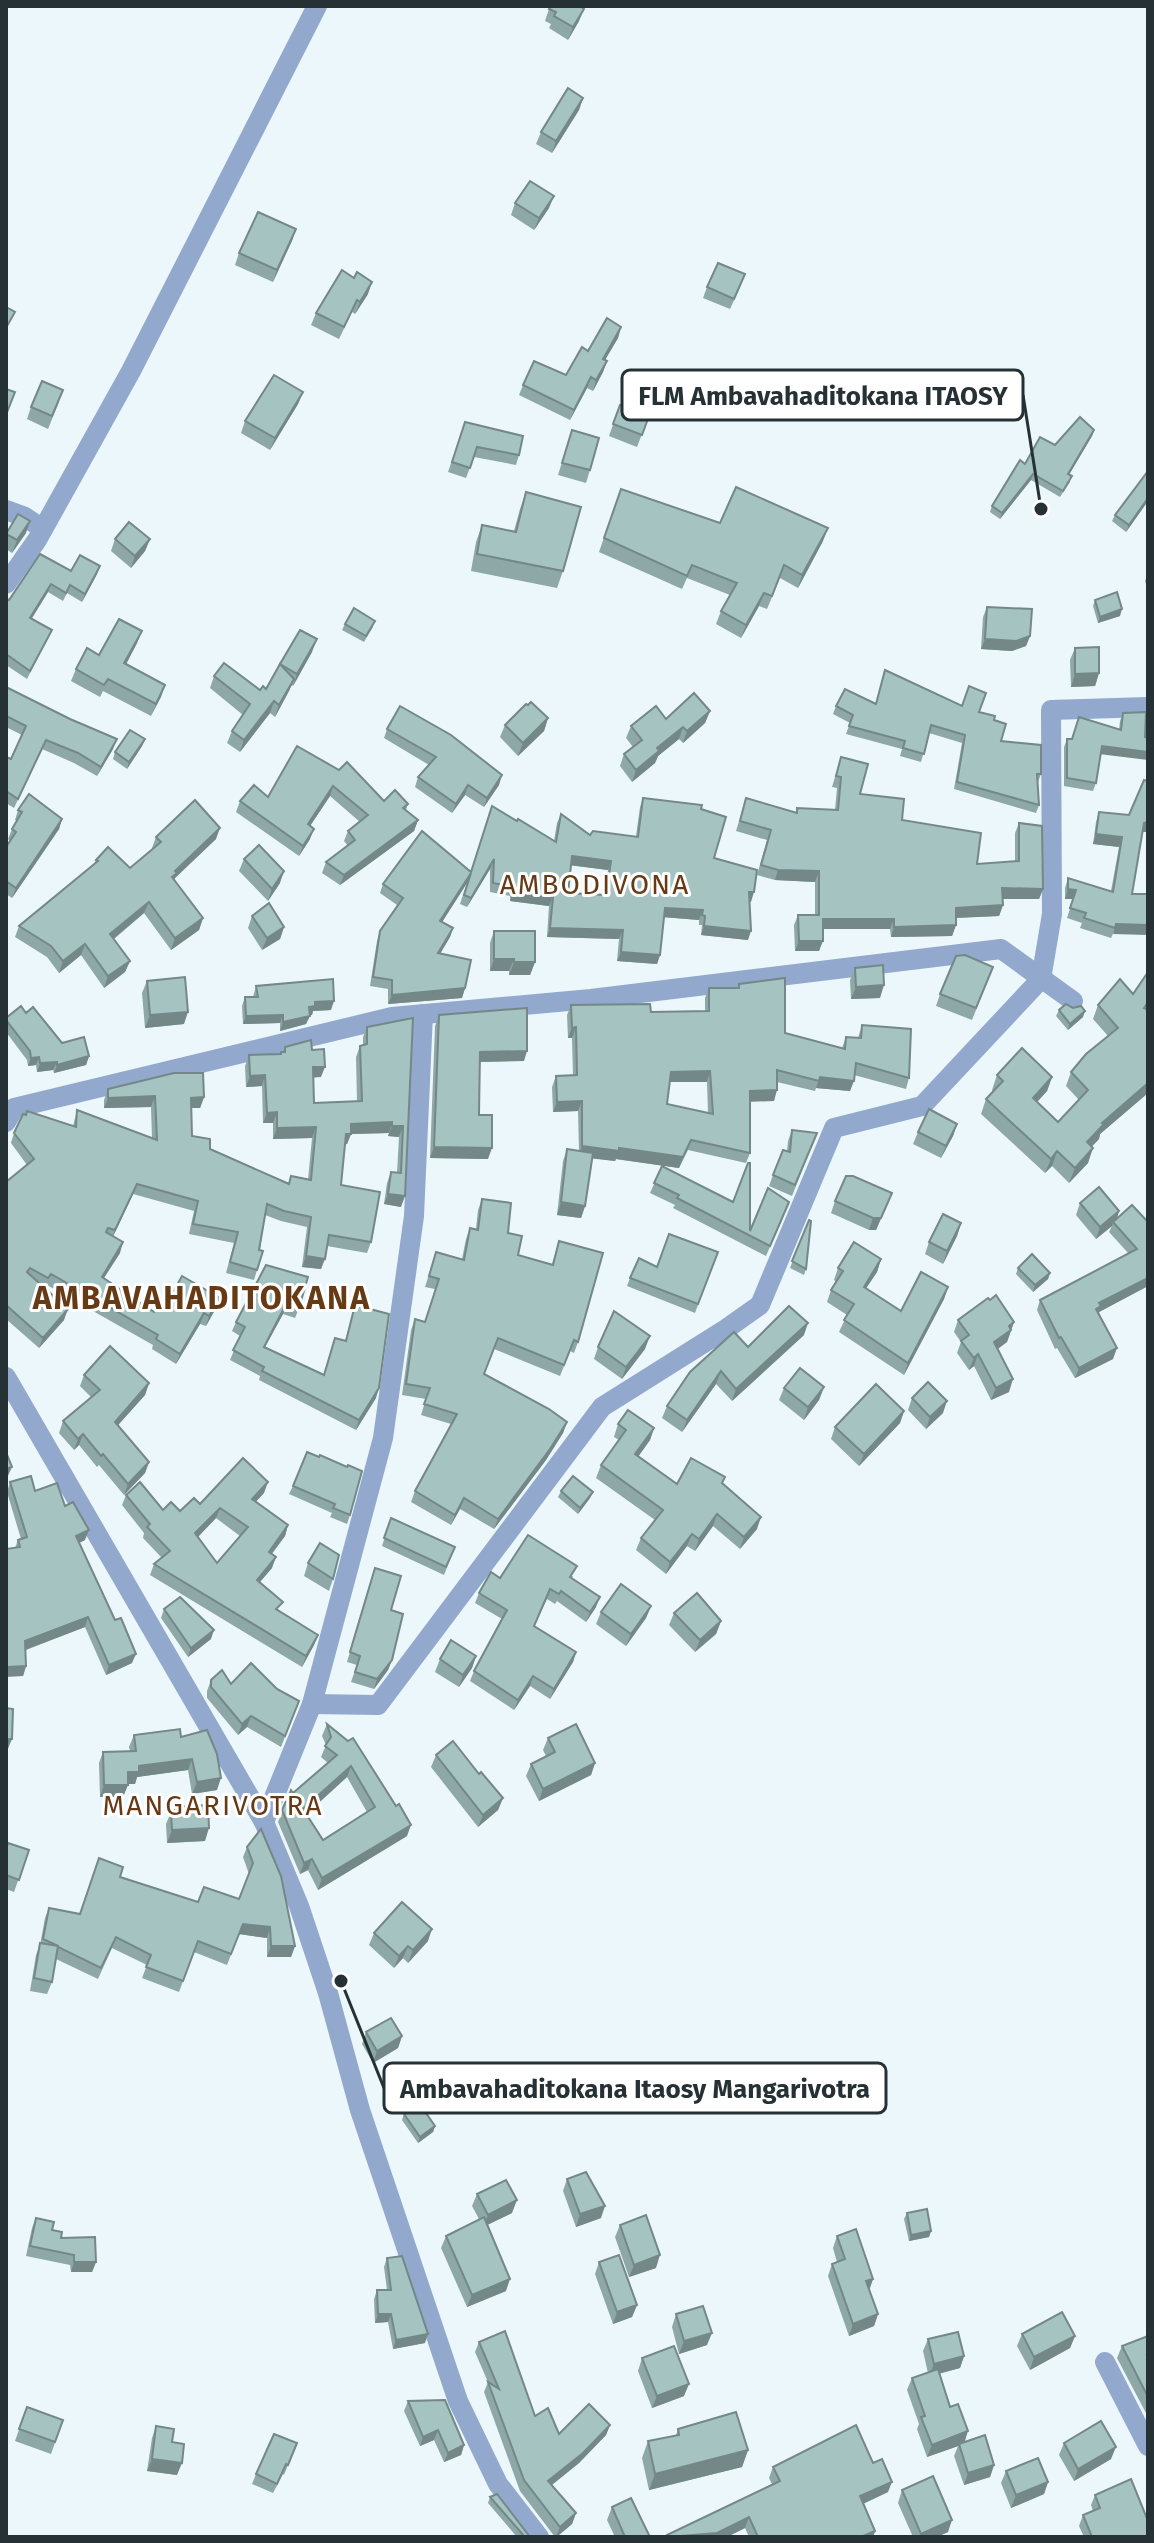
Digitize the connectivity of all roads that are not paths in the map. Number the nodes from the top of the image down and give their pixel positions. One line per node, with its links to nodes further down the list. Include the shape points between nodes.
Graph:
1 (317, 6): 3 (street, via 131,371)
2 (6, 510): 3 (street)
3 (43, 529): 4 (street)
4 (6, 584)
5 (1148, 707): 6 (street, via 1051,710 1052,914)
6 (1041, 979): 7 (street); 8 (street, via 1001,949); 11 (street, via 922,1106 834,1128 760,1305 602,1407 378,1705)
7 (1073, 1001)
8 (423, 1014): 9 (street, via 392,1017 14,1108); 11 (street, via 414,1216 383,1438)
9 (6, 1122)
10 (6, 1377): 12 (street)
11 (312, 1704): 12 (street)
12 (264, 1822): 15 (street, via 299,1906 458,2401 498,2484)
13 (1105, 2362): 14 (street)
14 (1148, 2446)
15 (539, 2537)

